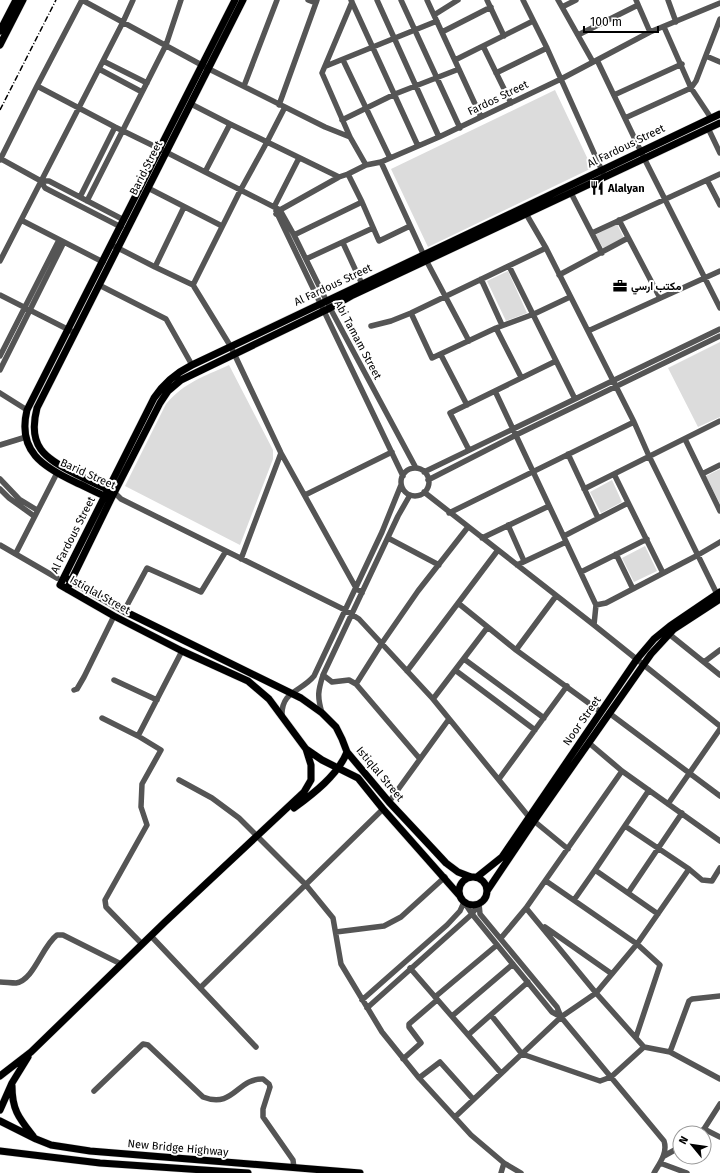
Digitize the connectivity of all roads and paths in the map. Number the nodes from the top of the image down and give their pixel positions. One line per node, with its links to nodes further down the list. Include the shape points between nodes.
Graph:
1 (16, 0): 32 (main road)
2 (23, 0): 38 (main road)
3 (82, 0): 28 (street); 59 (street)
4 (133, 0): 28 (street)
5 (181, 0): 39 (street)
6 (235, 0): 51 (main road, Barid Street)
7 (243, 0): 51 (main road, Barid Street)
8 (277, 0): 60 (street)
9 (308, 0): 19 (street)
10 (377, 0): 37 (street)
11 (401, 0): 31 (street)
12 (427, 0): 25 (street)
13 (458, 0): 25 (street)
14 (487, 0): 23 (street)
15 (523, 0): 27 (street)
16 (558, 0): 24 (street)
17 (576, 0): 24 (street)
18 (668, 0): 29 (street)
19 (317, 1): 67 (street)
20 (351, 1): 41 (street); 50 (street)
21 (637, 2): 34 (street); 35 (street)
22 (720, 3): 29 (street, Fardos Street)
23 (491, 7): 33 (street); 36 (street)
24 (562, 7): 35 (street)
25 (436, 18): 31 (street); 33 (street)
26 (720, 19): 43 (street)
27 (533, 21): 36 (street); 42 (street)
28 (123, 22): 39 (street); 46 (street)
29 (676, 22): 30 (street, Fardos Street)
30 (664, 27): 34 (street, Fardos Street); 49 (street)
31 (414, 30): 37 (street); 55 (street)
32 (0, 31)
33 (442, 32): 45 (street)
34 (650, 32): 47 (street, Fardos Street)
35 (578, 35): 47 (street)
36 (504, 36): 40 (street)
37 (394, 38): 41 (street); 58 (street)
38 (0, 45)
39 (166, 45): 51 (street); 57 (street)
40 (483, 46): 45 (street); 54 (street)
41 (373, 47): 44 (street); 63 (street)
42 (547, 48): 54 (street); 56 (street)
43 (706, 56): 48 (street); 61 (street)
44 (343, 60): 50 (street); 69 (street)
45 (455, 60): 53 (street)
46 (103, 61): 52 (street); 57 (street)
47 (595, 61): 56 (street, Fardos Street); 64 (street)
48 (720, 62)
49 (682, 64): 61 (street); 64 (street)
50 (326, 66): 74 (street, via 322,73)
51 (206, 67): 60 (street); 66 (main road, Barid Street); 85 (main road, Barid Street)
52 (99, 69): 62 (street); 68 (street)
53 (459, 69): 55 (street); 71 (street)
54 (496, 73): 65 (street)
55 (436, 78): 58 (street); 78 (street)
56 (561, 79): 65 (street, Fardos Street); 95 (street)
57 (147, 83): 62 (street)
58 (416, 85): 63 (street); 82 (street)
59 (37, 86): 68 (street); 90 (street)
60 (244, 86): 67 (street)
61 (691, 88): 72 (street); 73 (street)
62 (142, 92): 80 (street)
63 (394, 94): 69 (street); 84 (street)
64 (614, 95): 72 (street)
65 (511, 103): 71 (street, Fardos Street)
66 (191, 104): 76 (street); 85 (main road, Barid Street)
67 (282, 106): 81 (street); 83 (street)
68 (79, 108): 77 (street); 99 (street)
69 (366, 108): 74 (street); 89 (street)
70 (720, 114): 73 (main road, Al Fardous Street)
71 (481, 117): 78 (street, Fardos Street)
72 (625, 118): 87 (street)
73 (711, 118): 87 (main road, Al Fardous Street)
74 (342, 120): 81 (street)
75 (720, 123): 79 (main road, Al Fardous Street)
76 (230, 124): 83 (street); 93 (street)
77 (115, 127): 80 (street); 103 (street)
78 (460, 128): 82 (street, Fardos Street)
79 (708, 128): 86 (street); 87 (main road, Al Fardous Street)
80 (122, 131): 85 (street); 105 (street)
81 (350, 137): 92 (street)
82 (440, 137): 84 (street, Fardos Street)
83 (267, 142): 88 (street); 101 (street)
84 (418, 146): 89 (street, Fardos Street)
85 (163, 150): 93 (street); 100 (main road, Barid Street); 113 (main road, Barid Street)
86 (720, 153)
87 (642, 155): 95 (main road, Al Fardous Street); 104 (street)
88 (299, 158): 97 (street); 109 (street)
89 (390, 158): 91 (street, Fardos Street)
90 (0, 160): 99 (street)
91 (381, 162): 92 (street, Fardos Street); 115 (street)
92 (366, 164): 94 (street)
93 (205, 172): 101 (street)
94 (348, 174): 97 (street); 106 (street)
95 (603, 174): 102 (main road, Al Fardous Street); 110 (main road, Al Fardous Street)
96 (720, 174): 98 (street)
97 (339, 177): 109 (street)
98 (706, 180): 104 (street); 107 (street)
99 (41, 181): 103 (street, via 49,181); 111 (street); 113 (street, via 45,188)
100 (148, 188): 108 (street); 122 (main road, Barid Street)
101 (240, 190): 109 (street); 114 (street)
102 (571, 193): 110 (main road, Al Fardous Street); 117 (street)
103 (80, 197): 105 (street)
104 (665, 199): 112 (street); 133 (street)
105 (87, 201): 113 (street)
106 (362, 202): 116 (street); 118 (street)
107 (720, 205)
108 (184, 207): 114 (street); 130 (street)
109 (276, 210): 118 (street, Abi Tamam Street); 142 (street, Abi Tamam Street)
110 (524, 210): 123 (street); 125 (main road, Al Fardous Street)
111 (21, 220): 120 (street); 127 (street)
112 (619, 220): 117 (street); 119 (street)
113 (122, 223): 122 (main road, Barid Street)
114 (222, 226): 137 (street)
115 (410, 226): 116 (street, via 379,241); 125 (street)
116 (373, 228): 121 (street)
117 (592, 233): 124 (street)
118 (294, 235): 126 (street, Abi Tamam Street)
119 (628, 238): 124 (street); 141 (street)
120 (61, 241): 128 (street); 144 (street)
121 (343, 243): 126 (street); 135 (street)
122 (115, 246): 128 (main road, Barid Street); 130 (street); 136 (main road, Barid Street)
123 (546, 248): 129 (street); 132 (street)
124 (602, 252): 132 (street)
125 (424, 257): 135 (main road, Al Fardous Street); 139 (street); 142 (main road, Al Fardous Street, via 353,295)
126 (306, 259): 142 (street, Abi Tamam Street)
127 (0, 261)
128 (103, 262): 151 (main road, Barid Street)
129 (509, 266): 134 (street); 146 (street)
130 (155, 267): 137 (street)
131 (720, 271): 133 (street)
132 (559, 275): 140 (street)
133 (706, 278): 141 (street); 143 (street)
134 (481, 279): 139 (street); 147 (street)
135 (362, 284): 142 (main road, Al Fardous Street)
136 (99, 285): 151 (main road, Barid Street); 160 (street, via 166,319)
137 (193, 285): 155 (street)
138 (0, 295): 144 (street)
139 (445, 296): 145 (street); 154 (street)
140 (570, 297): 146 (street); 152 (street)
141 (660, 298): 152 (street)
142 (325, 306): 155 (main road, Al Fardous Street); 157 (main road, Al Fardous Street); 178 (street, Abi Tamam Street); 183 (street, Abi Tamam Street)
143 (720, 308)
144 (27, 309): 151 (street); 158 (street); 161 (street)
145 (411, 313): 148 (street); 156 (street, via 432,358)
146 (534, 314): 147 (street); 159 (street)
147 (502, 325): 149 (street)
148 (371, 326)
149 (496, 328): 154 (street); 162 (street)
150 (720, 328): 163 (street)
151 (72, 331): 169 (main road, Barid Street)
152 (588, 331): 163 (street)
153 (720, 336): 164 (street)
154 (469, 341): 156 (street)
155 (231, 347): 157 (street); 160 (main road, Al Fardous Street)
156 (441, 354): 168 (street)
157 (234, 355): 179 (street); 196 (main road, Al Fardous Street, via 181,380 168,391)
158 (0, 356)
159 (556, 361): 162 (street); 167 (street)
160 (192, 365): 196 (main road, Al Fardous Street, via 172,377 154,398)
161 (0, 370)
162 (521, 377): 165 (street)
163 (613, 380): 164 (street); 167 (street)
164 (616, 386): 171 (street); 173 (street)
165 (495, 391): 168 (street); 172 (street)
166 (0, 393): 169 (street)
167 (575, 399): 172 (street)
168 (467, 405): 177 (street, via 450,413)
169 (32, 408): 174 (main road, Barid Street, via 25,424); 196 (main road, Barid Street, via 33,428 42,451 51,460)
170 (720, 421): 175 (street)
171 (634, 422): 180 (street); 181 (street)
172 (513, 428): 173 (street); 177 (street)
173 (516, 435): 185 (street); 191 (street)
174 (26, 437): 176 (street); 186 (main road, Barid Street, via 38,460)
175 (684, 439): 181 (street); 188 (street)
176 (0, 445)
177 (469, 450): 184 (street)
178 (392, 452): 189 (street, Abi Tamam Street); 197 (street)
179 (282, 453): 197 (street); 219 (street)
180 (568, 454): 185 (street); 194 (street)
181 (649, 456): 187 (street); 218 (street)
182 (720, 465): 188 (street)
183 (416, 468): 184 (street); 189 (street, via 406,471)
184 (424, 472): 191 (street)
185 (533, 472): 200 (street); 203 (street)
186 (57, 473): 196 (main road, Barid Street); 201 (street)
187 (614, 474): 194 (street); 199 (street)
188 (702, 474): 202 (street)
189 (403, 476): 192 (street)
190 (0, 479): 201 (street, via 19,499)
191 (428, 480): 195 (street)
192 (401, 485): 198 (street); 227 (street)
193 (0, 489): 204 (street)
194 (584, 489): 205 (street)
195 (424, 492): 198 (street, via 420,495); 203 (street)
196 (109, 494): 215 (street, Barid Street); 225 (main road, Al Fardous Street); 226 (main road, Al Fardous Street)
197 (305, 495): 227 (street)
198 (410, 495): 208 (street)
199 (628, 503): 205 (street); 211 (street)
200 (549, 506): 206 (street); 210 (street)
201 (37, 510): 204 (street)
202 (720, 511)
203 (449, 513): 207 (street)
204 (34, 516): 216 (street)
205 (598, 518): 210 (street)
206 (508, 526): 209 (street); 220 (street)
207 (468, 527): 209 (street); 221 (street)
208 (388, 538): 221 (street); 230 (street)
209 (482, 538): 214 (street)
210 (565, 539): 220 (street); 223 (street)
211 (647, 539): 217 (street); 224 (street)
212 (720, 542): 218 (street)
213 (0, 545): 216 (street)
214 (498, 550): 222 (street); 233 (street)
215 (226, 551): 219 (street, Barid Street); 236 (street, via 201,592 147,568)
216 (16, 554): 225 (street)
217 (616, 554): 223 (street); 228 (street)
218 (698, 556): 224 (street); 231 (street)
219 (242, 559): 235 (street, Barid Street)
220 (524, 562): 222 (street)
221 (439, 565): 242 (street)
222 (517, 565): 232 (street)
223 (581, 572): 234 (street)
224 (663, 573): 228 (street)
225 (60, 580): 226 (main road, Istiqlal Street); 229 (main road, Istiqlal Street)
226 (71, 581): 229 (main road, Al Fardous Street); 236 (main road, Istiqlal Street)
227 (356, 588): 230 (street); 235 (street)
228 (634, 588): 234 (street, via 606,603)
229 (67, 589): 238 (main road, Istiqlal Street)
230 (362, 593): 237 (street)
231 (719, 595): 241 (main road, Noor Street); 247 (main road, Noor Street, via 670,626 654,639)
232 (556, 596): 239 (street); 243 (street)
233 (458, 603): 240 (street); 251 (street)
234 (596, 605): 239 (street)
235 (345, 610): 237 (street, Barid Street); 258 (street, via 314,676)
236 (124, 611): 258 (main road, Istiqlal Street)
237 (351, 613): 242 (street, Barid Street); 252 (street)
238 (114, 616): 245 (main road, Istiqlal Street); 257 (street, via 84,677)
239 (594, 625): 247 (street)
240 (487, 628): 243 (street); 246 (street)
241 (669, 634): 248 (street); 249 (main road, Noor Street)
242 (382, 643): 251 (street, Barid Street); 255 (street)
243 (516, 650): 256 (street)
244 (720, 650): 248 (street)
245 (182, 651): 260 (street); 264 (main road, Istiqlal Street, via 248,681 269,698)
246 (464, 659): 250 (street); 266 (street)
247 (637, 659): 249 (street); 262 (main road, Noor Street)
248 (704, 662): 253 (street)
249 (644, 664): 263 (main road, Noor Street); 268 (street)
250 (455, 670): 259 (street); 269 (street)
251 (406, 671): 259 (street, Barid Street)
252 (323, 675): 255 (street, via 332,682 349,680); 261 (street, via 318,691)
253 (720, 675)
254 (114, 680): 260 (street)
255 (356, 684): 274 (street)
256 (567, 686): 262 (street); 266 (street)
257 (74, 690)
258 (292, 694): 261 (main road, Istiqlal Street); 264 (street, via 285,698 282,704)
259 (433, 699): 267 (street, Barid Street)
260 (157, 700): 270 (street)
261 (322, 712): 273 (main road, Istiqlal Street, via 336,727)
262 (601, 712): 286 (main road, Noor Street)
263 (609, 713): 271 (main road, Noor Street); 277 (street)
264 (282, 717): 272 (main road, Istiqlal Street)
265 (102, 718): 270 (street)
266 (544, 718): 269 (street)
267 (449, 719): 274 (street); 278 (street, Barid Street)
268 (720, 727): 277 (street)
269 (535, 730): 278 (street)
270 (138, 736): 313 (street, via 161,750 142,784 141,807 147,825 105,900 106,906)
271 (589, 743): 276 (street); 286 (main road, Noor Street)
272 (306, 749): 275 (main road, Istiqlal Street); 287 (main road, via 311,765 311,780 304,792)
273 (347, 752): 275 (main road); 282 (main road, Istiqlal Street)
274 (420, 759): 282 (street)
275 (338, 768): 284 (main road, Istiqlal Street, via 358,778); 287 (main road, via 319,788)
276 (622, 771): 280 (street); 292 (street)
277 (689, 773): 281 (street); 283 (street)
278 (499, 779): 286 (street, Barid Street)
279 (179, 780): 289 (street, via 218,802 239,818)
280 (649, 790): 283 (street); 288 (street)
281 (720, 796)
282 (389, 802): 297 (main road, Istiqlal Street, via 446,863 458,872)
283 (668, 804): 285 (street)
284 (383, 809): 296 (main road, Istiqlal Street); 299 (street)
285 (682, 813): 290 (street); 291 (street)
286 (532, 819): 292 (street, Barid Street); 297 (main road, Noor Street, via 502,857); 300 (main road, Noor Street)
287 (272, 822): 289 (main road)
288 (625, 826): 291 (street); 295 (street)
289 (256, 837): 299 (street); 311 (main road)
290 (720, 841)
291 (658, 848): 294 (street); 301 (street)
292 (568, 849): 298 (street)
293 (720, 868): 294 (street, via 712,882 702,880)
294 (689, 869): 308 (street)
295 (595, 870): 301 (street); 303 (street)
296 (445, 877): 302 (main road, Istiqlal Street); 310 (street, via 401,916 384,926)
297 (474, 877): 300 (main road, via 485,883); 302 (main road, via 462,881)
298 (546, 881): 303 (street); 306 (street)
299 (306, 885): 310 (street, via 333,918); 322 (street)
300 (487, 892): 305 (main road, via 485,899)
301 (628, 893): 308 (street)
302 (459, 895): 304 (main road)
303 (574, 900): 314 (street)
304 (464, 902): 305 (main road, via 471,905); 307 (street); 326 (street, via 460,911 447,925)
305 (479, 904): 307 (street); 312 (street, via 480,914)
306 (526, 908): 309 (street); 312 (street)
307 (472, 914): 315 (street); 318 (street)
308 (658, 914): 314 (street)
309 (538, 923): 319 (street); 323 (street)
310 (336, 932): 326 (street, via 341,964)
311 (151, 936): 313 (main road); 322 (street)
312 (500, 938): 330 (street, via 557,1007)
313 (142, 944): 316 (main road)
314 (637, 944): 319 (street); 332 (street, via 660,965)
315 (497, 945): 317 (street); 325 (street)
316 (121, 964): 320 (street, via 63,935 57,935 48,943 24,979 17,983); 335 (main road)
317 (513, 964): 321 (street); 329 (street)
318 (410, 968): 325 (street); 327 (street)
319 (612, 974): 323 (street)
320 (0, 982)
321 (528, 982): 328 (street); 330 (street, via 552,1012)
322 (200, 988): 333 (street)
323 (596, 993): 330 (street); 332 (street)
324 (720, 996): 336 (street, via 689,1001)
325 (436, 998): 329 (street); 338 (street, via 409,1024 421,1043)
326 (362, 1000): 327 (street)
327 (366, 1008): 338 (street)
328 (491, 1015): 331 (street); 337 (street)
329 (452, 1016): 331 (street)
330 (562, 1017): 337 (street); 341 (street)
331 (468, 1035): 339 (street)
332 (636, 1037): 334 (street)
333 (256, 1046)
334 (644, 1047): 336 (street); 341 (street)
335 (31, 1052): 340 (main road); 344 (main road)
336 (670, 1052): 343 (street)
337 (522, 1054): 339 (street); 341 (street, via 600,1081)
338 (403, 1059): 342 (street)
339 (501, 1073): 346 (street)
340 (0, 1076)
341 (611, 1077): 355 (street, via 664,1141)
342 (419, 1078): 346 (street, via 440,1062); 349 (street)
343 (720, 1079)
344 (12, 1083): 348 (main road); 352 (main road, via 14,1108)
345 (94, 1091): 358 (street, via 143,1044 148,1045 203,1097 210,1100 224,1100 253,1080 262,1079 270,1087 263,1108 263,1117 293,1160)
346 (473, 1100): 349 (street)
347 (720, 1104): 351 (street)
348 (0, 1110)
349 (455, 1117): 356 (street, via 471,1135)
350 (0, 1121): 352 (main road, New Bridge Highway)
351 (706, 1125)
352 (36, 1139): 358 (main road, New Bridge Highway, via 50,1145 90,1152)
353 (0, 1151): 359 (main road, New Bridge Highway, via 100,1163)
354 (672, 1152): 355 (street)
355 (664, 1156): 357 (street)
356 (504, 1163): 361 (street); 362 (street)
357 (660, 1163): 363 (street); 364 (street)
358 (294, 1168): 360 (main road, New Bridge Highway)
359 (248, 1173)
360 (360, 1173)
361 (501, 1173)
362 (521, 1173)
363 (654, 1173)
364 (687, 1173)

